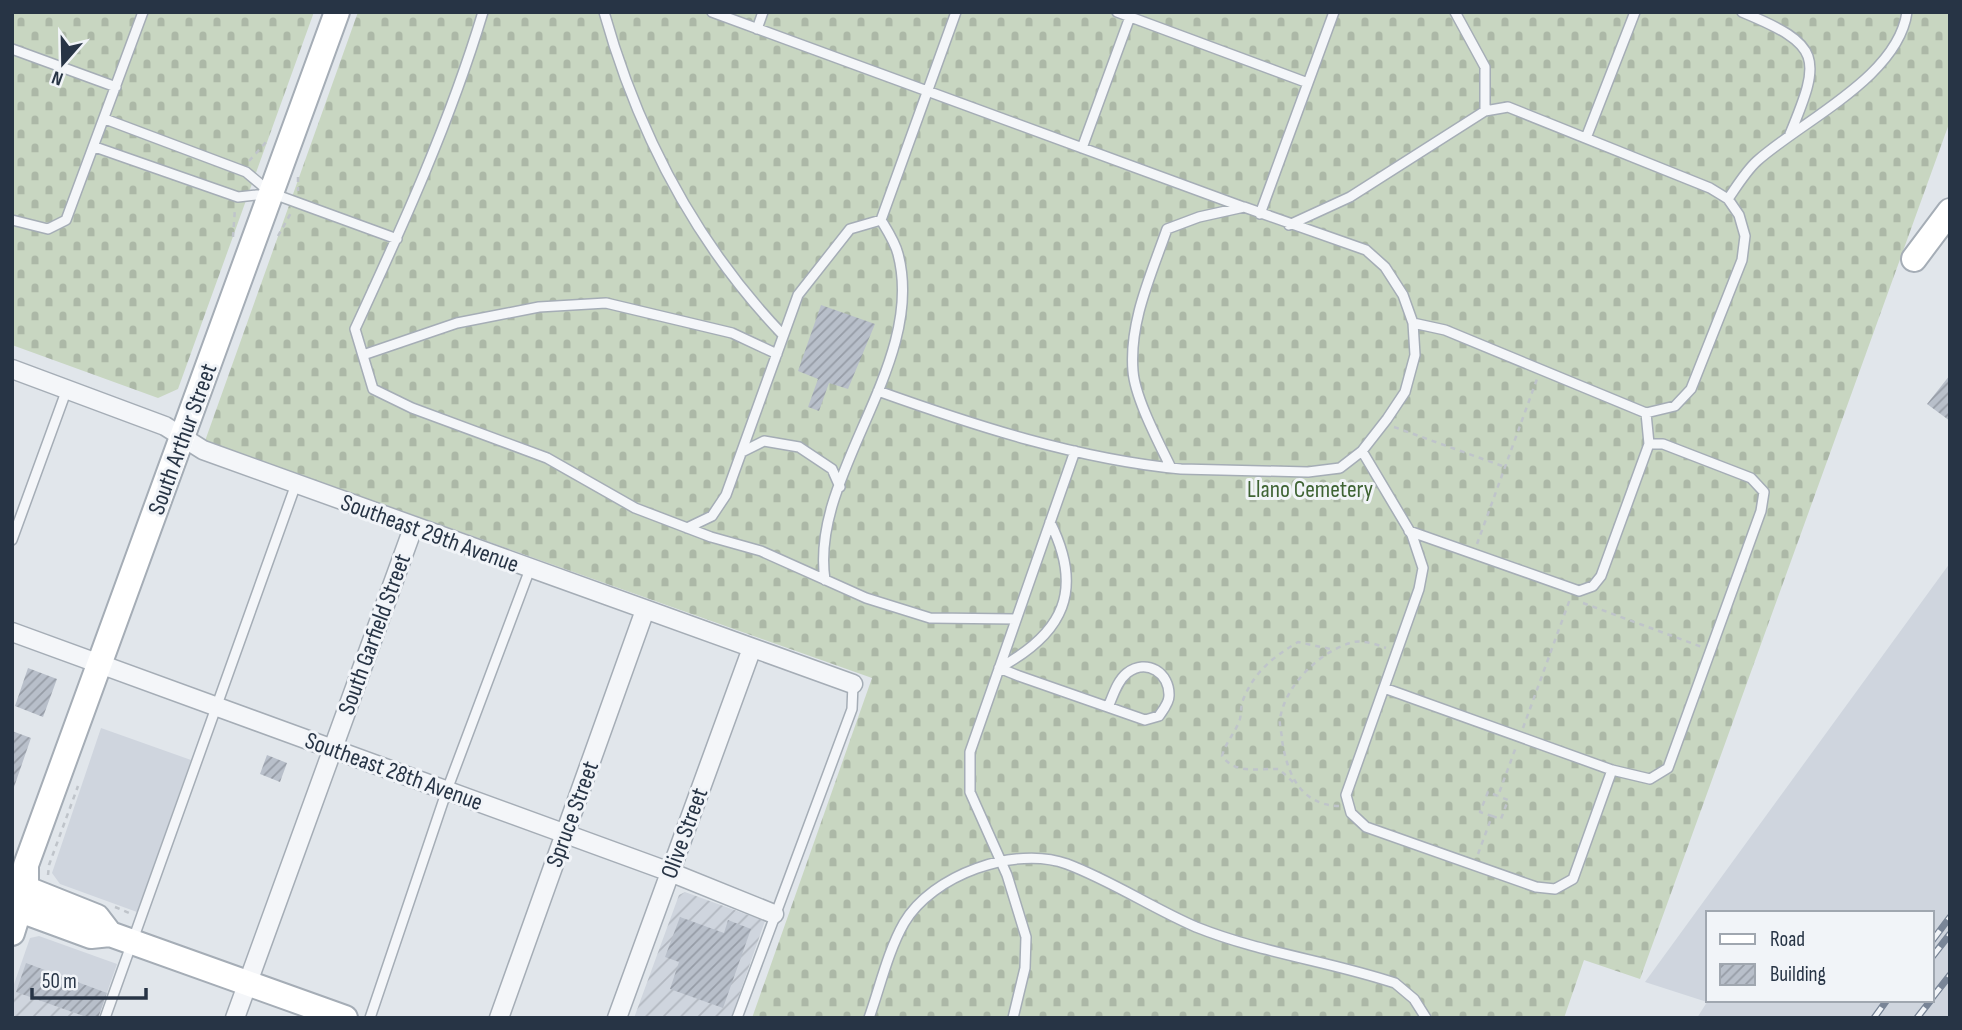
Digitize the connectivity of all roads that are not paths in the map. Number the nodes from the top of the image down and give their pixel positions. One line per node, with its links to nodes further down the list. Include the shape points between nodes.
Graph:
1 (143, 12): 18 (lane)
2 (337, 12): 26 (main road, South Arthur Street)
3 (483, 12): 34 (lane, via 462,82)
4 (604, 12): 37 (lane, via 619,66 655,151 697,225 743,292)
5 (712, 12): 15 (lane)
6 (763, 12): 15 (lane)
7 (956, 12): 19 (lane)
8 (1117, 12): 14 (lane)
9 (1334, 12): 17 (lane)
10 (1455, 12): 20 (lane, via 1485,67)
11 (1635, 12): 23 (lane)
12 (1742, 12): 22 (lane, via 1783,29 1802,43 1811,69 1809,88)
13 (1907, 12): 22 (lane, via 1905,30 1877,69)
14 (1131, 15): 17 (lane); 25 (lane)
15 (757, 29): 19 (lane)
16 (12, 49): 18 (lane)
17 (1308, 83): 30 (lane)
18 (117, 87): 21 (lane)
19 (928, 91): 25 (lane); 32 (lane)
20 (1485, 111): 23 (lane, via 1508,107); 33 (lane, via 1350,197)
21 (105, 119): 24 (lane); 26 (lane, via 246,172)
22 (1790, 136): 27 (lane, via 1756,162)
23 (1587, 138): 27 (lane)
24 (95, 147): 26 (lane, via 238,197); 31 (lane, via 66,220 48,229)
25 (1082, 148): 28 (lane)
26 (271, 194): 34 (lane); 44 (main road, South Arthur Street)
27 (1728, 199): 43 (lane, via 1740,215 1745,236 1742,260 1691,390 1675,406)
28 (1244, 207): 30 (lane); 49 (lane, via 1167,229 1136,320 1133,373)
29 (1950, 211): 35 (main road)
30 (1260, 214): 33 (lane)
31 (12, 220)
32 (881, 220): 37 (lane, via 850,229 824,258 798,295); 42 (lane, via 898,253 901,286 900,323)
33 (1289, 225): 36 (lane, via 1366,250 1385,267)
34 (397, 239): 39 (lane, via 355,329)
35 (1914, 259)
36 (1413, 323): 43 (lane, via 1445,330); 47 (lane, via 1415,355 1405,392)
37 (783, 335): 38 (lane)
38 (777, 354): 39 (lane, via 732,333 606,303 539,307 457,323); 48 (lane)
39 (363, 355): 54 (lane, via 373,389 547,458 635,508)
40 (12, 369): 41 (street, Southeast 29th Avenue)
41 (67, 389): 44 (street, Southeast 29th Avenue); 56 (lane)
42 (878, 390): 46 (lane, via 960,420); 51 (lane)
43 (1646, 413): 45 (lane)
44 (183, 437): 50 (street, Southeast 29th Avenue, via 203,450); 63 (main road, South Arthur Street)
45 (1649, 444): 55 (lane, via 1601,576 1593,586 1579,591); 70 (lane, via 1664,444 1751,478 1763,492 1761,512 1668,768 1650,779)
46 (1075, 450): 49 (lane); 52 (lane)
47 (1362, 451): 49 (lane, via 1340,468 1308,472); 55 (lane)
48 (742, 452): 51 (lane, via 764,441 799,447 832,469); 54 (lane, via 726,495 712,516)
49 (1171, 468)
50 (296, 484): 53 (street, Southeast 29th Avenue); 67 (lane)
51 (840, 487): 58 (lane, via 826,524 821,555)
52 (1050, 522): 60 (lane); 64 (lane, via 1068,570 1062,606 1054,625 1029,652)
53 (413, 528): 57 (street, Southeast 29th Avenue); 69 (street, South Garfield Street)
54 (687, 528): 58 (lane, via 761,551)
55 (1409, 531): 66 (lane, via 1423,568)
56 (12, 540)
57 (530, 569): 59 (street, Southeast 29th Avenue); 71 (lane)
58 (825, 580): 60 (lane, via 930,618)
59 (645, 610): 62 (street, Southeast 29th Avenue); 72 (street, Spruce Street)
60 (1016, 619): 64 (lane)
61 (12, 632): 63 (street, Southeast 28th Avenue)
62 (752, 648): 65 (street, Southeast 29th Avenue); 74 (street, Olive Street)
63 (99, 662): 67 (street, Southeast 28th Avenue); 75 (main road, South Arthur Street)
64 (999, 668): 68 (lane); 73 (lane, via 970,752 970,792)
65 (853, 684): 76 (lane, via 852,709)
66 (1384, 688): 70 (lane); 70 (lane, via 1346,795 1351,813 1366,827 1536,887 1555,889 1573,879)
67 (216, 706): 69 (street, Southeast 28th Avenue); 77 (lane, via 141,917)
68 (1108, 707): 68 (lane, via 1145,720 1159,716 1169,699 1168,683 1157,669 1142,666 1119,682)
69 (333, 749): 71 (street, Southeast 28th Avenue); 78 (street, South Garfield Street)
70 (1612, 770)
71 (447, 790): 72 (street, Southeast 28th Avenue); 82 (lane)
72 (566, 833): 74 (street, Southeast 28th Avenue); 83 (street, Spruce Street)
73 (1000, 862): 86 (lane, via 980,866 936,888 915,907 903,924); 87 (lane, via 1026,937 1025,968); 88 (lane, via 1018,858 1064,863 1236,942 1395,983 1414,999)
74 (670, 872): 76 (street, Southeast 28th Avenue); 84 (street, Olive Street)
75 (17, 895): 77 (main road, via 97,917)
76 (774, 914): 85 (lane)
77 (122, 937): 78 (main road); 79 (lane)
78 (248, 982): 80 (street, South Garfield Street); 81 (main road)
79 (105, 1018)
80 (235, 1018)
81 (345, 1018)
82 (370, 1018)
83 (499, 1018)
84 (617, 1018)
85 (737, 1018)
86 (869, 1018)
87 (1013, 1018)
88 (1426, 1018)

